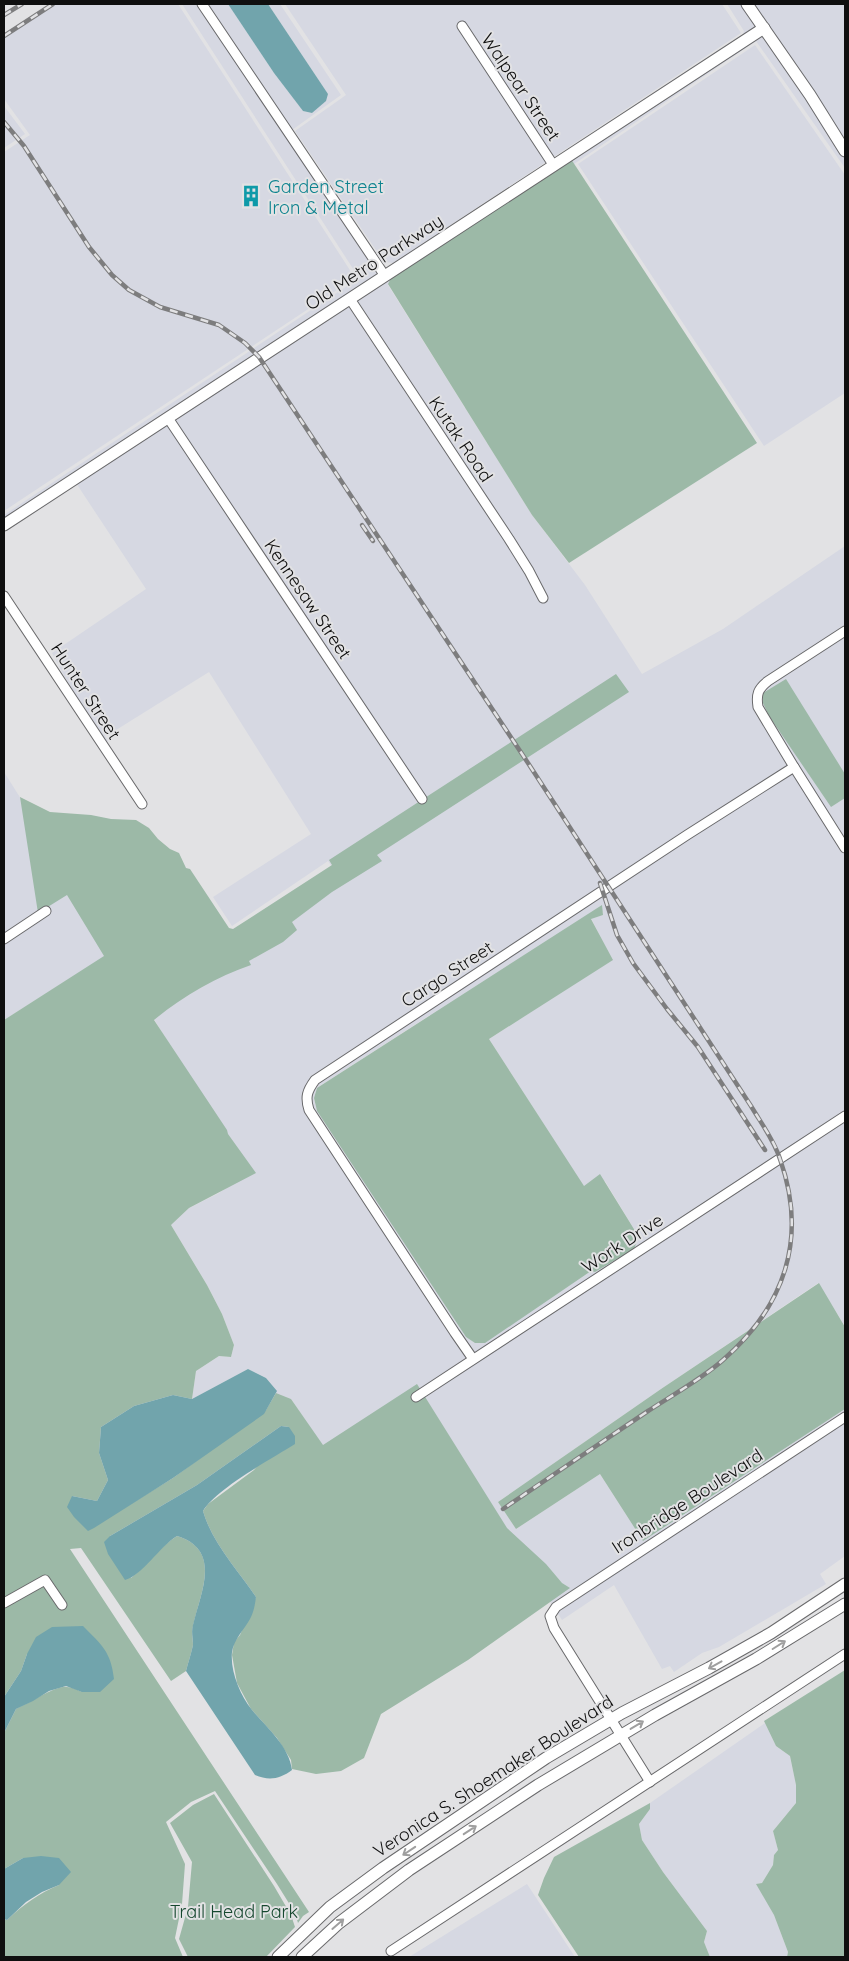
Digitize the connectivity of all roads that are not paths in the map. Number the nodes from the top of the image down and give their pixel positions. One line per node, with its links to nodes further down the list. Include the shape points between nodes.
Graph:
1 (202, 4): 7 (street)
2 (747, 4): 4 (street)
3 (462, 26): 6 (street, Walpear Street)
4 (764, 28): 5 (street); 6 (street, Old Metro Parkway)
5 (845, 151)
6 (554, 166): 7 (street, Old Metro Parkway)
7 (385, 276): 8 (street, Old Metro Parkway)
8 (350, 300): 9 (street, Old Metro Parkway); 12 (street, Kutak Road, via 509,539)
9 (168, 418): 10 (street, Old Metro Parkway); 15 (street, Kennesaw Street)
10 (4, 525)
11 (4, 596): 16 (street, Hunter Street)
12 (543, 598)
13 (845, 631): 14 (street, via 760,687 756,696 758,707)
14 (794, 767): 17 (street); 21 (street, Cargo Street, via 326,1072 307,1091 309,1110)
15 (422, 799)
16 (142, 804)
17 (845, 848)
18 (46, 912): 19 (street)
19 (4, 939)
20 (845, 1116): 21 (street, Work Drive)
21 (473, 1359): 22 (street, Work Drive)
22 (416, 1397)
23 (845, 1417): 29 (street, Ironbridge Boulevard, via 556,1607 550,1616 554,1628)
24 (845, 1584): 29 (street, Veronica S. Shoemaker Boulevard, one-way to 29, via 771,1633)
25 (4, 1604): 26 (street, via 46,1580)
26 (62, 1604)
27 (845, 1604): 30 (street, Veronica S. Shoemaker Boulevard, one-way to 27)
28 (845, 1654): 31 (street)
29 (611, 1719): 30 (street); 33 (street, Veronica S. Shoemaker Boulevard, one-way to 33, via 546,1758 383,1868 330,1907)
30 (622, 1735): 31 (street); 34 (street, Veronica S. Shoemaker Boulevard, one-way to 30, via 339,1923 409,1870 538,1785)
31 (650, 1782): 32 (street)
32 (391, 1951)
33 (278, 1957)
34 (302, 1957)

